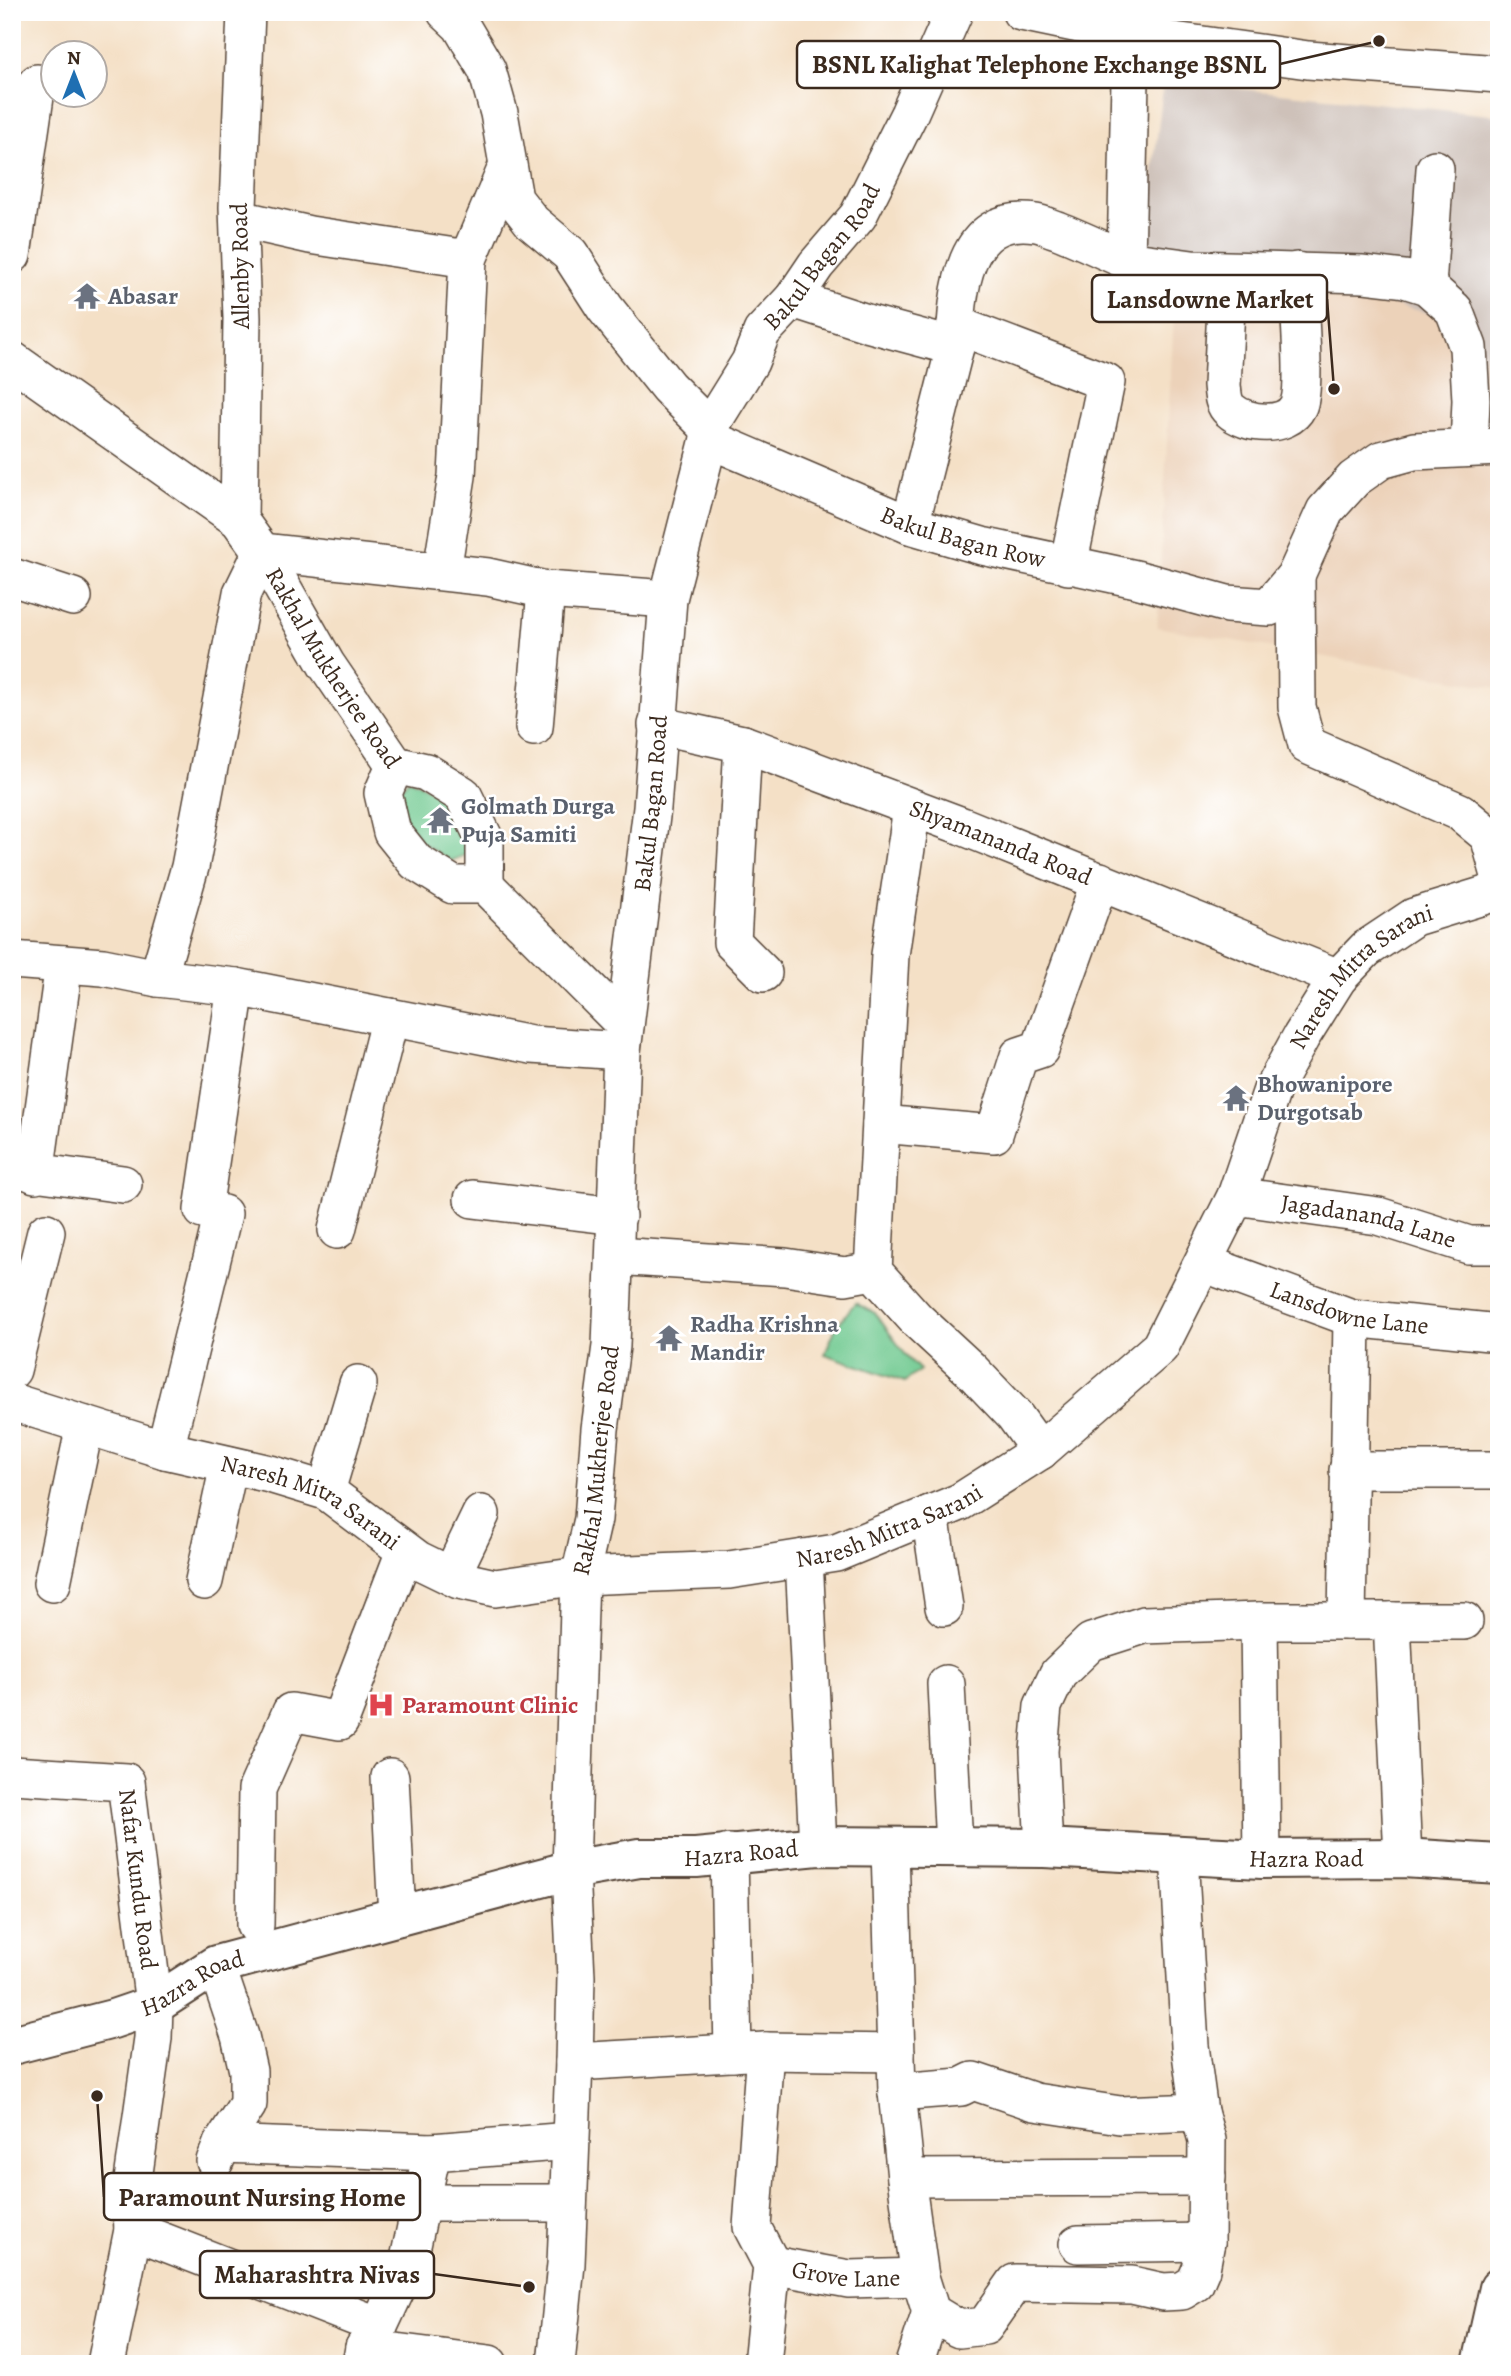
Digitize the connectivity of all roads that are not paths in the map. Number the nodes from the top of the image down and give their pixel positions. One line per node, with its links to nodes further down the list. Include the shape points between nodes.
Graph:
1 (246, 12): 10 (street, Allenby Road)
2 (446, 12): 8 (street, via 461,26 487,71)
3 (954, 12): 17 (street, Bakul Bagan Road, via 858,216)
4 (1021, 12): 5 (street)
5 (1131, 35): 6 (street, via 1308,61); 13 (street)
6 (1499, 74)
7 (37, 83): 11 (street)
8 (507, 167): 12 (street); 20 (street, via 514,199 532,222 570,254 605,308)
9 (1436, 169): 16 (street)
10 (239, 219): 12 (street, via 310,235); 22 (street, Allenby Road)
11 (12, 255)
12 (468, 259): 26 (street, via 457,476)
13 (1126, 260): 14 (street); 18 (street, via 1037,223 1002,224 981,238 967,260)
14 (1228, 271): 15 (street); 15 (street, via 1224,402 1240,416 1276,422 1298,406)
15 (1297, 271): 16 (street, via 1405,279)
16 (1427, 286): 21 (street, via 1454,310 1468,347 1471,400)
17 (793, 299): 18 (street, via 870,324); 20 (street, Bakul Bagan Road, via 762,332)
18 (955, 336): 23 (street); 25 (street, via 1106,382)
19 (12, 360): 22 (street, Rakhal Mukherjee Road)
20 (709, 433): 23 (street, Bakul Bagan Row); 31 (street, Bakul Bagan Road)
21 (1484, 447): 27 (street, via 1414,451 1381,460 1354,479 1325,511)
22 (239, 520): 24 (street, Rakhal Mukherjee Road)
23 (910, 525): 25 (street, Bakul Bagan Row)
24 (262, 552): 26 (street); 35 (street, Rakhal Mukherjee Road, via 326,664); 44 (street, via 242,593 190,867)
25 (1068, 566): 27 (street, Bakul Bagan Row, via 1227,604 1269,607)
26 (442, 571): 29 (street)
27 (1296, 575): 37 (street, via 1297,707 1307,745 1460,812 1489,836)
28 (12, 576): 30 (street)
29 (546, 590): 31 (street); 33 (street)
30 (73, 597)
31 (668, 598): 32 (street, Bakul Bagan Road)
32 (657, 725): 34 (street, Shyamananda Road); 48 (street, Bakul Bagan Road, via 652,808)
33 (534, 727)
34 (743, 744): 36 (street, Shyamananda Road); 43 (street, via 732,942)
35 (395, 765): 39 (street, via 426,772 463,795 485,840); 39 (street, Rakhal Mukherjee Road, via 383,793 392,832 416,862 453,885)
36 (912, 808): 38 (street, Shyamananda Road); 49 (street, via 890,955)
37 (1499, 872)
38 (1100, 881): 45 (street, Shyamananda Road); 49 (street, via 1040,1049 1019,1056 994,1134)
39 (485, 885): 48 (street)
40 (1499, 891): 45 (street, Naresh Mitra Sarani, via 1414,917 1366,949)
41 (12, 960): 42 (street)
42 (64, 964): 44 (street); 50 (street)
43 (763, 973)
44 (158, 978): 46 (street)
45 (1338, 978): 52 (street, Naresh Mitra Sarani, via 1272,1090)
46 (236, 987): 47 (street); 67 (street, via 203,1210 223,1214)
47 (390, 1017): 48 (street, via 531,1045); 55 (street)
48 (623, 1038): 54 (street, Rakhal Mukherjee Road)
49 (881, 1125): 60 (street)
50 (24, 1172): 51 (street)
51 (123, 1184)
52 (1236, 1196): 57 (street, Jagadananda Lane, via 1378,1216 1469,1245); 59 (street, Naresh Mitra Sarani)
53 (473, 1199): 54 (street)
54 (617, 1216): 58 (street, Rakhal Mukherjee Road)
55 (337, 1230)
56 (46, 1233): 63 (street)
57 (1499, 1245)
58 (615, 1256): 60 (street, via 785,1267 845,1276); 78 (street, Rakhal Mukherjee Road, via 593,1520)
59 (1203, 1263): 61 (street, Lansdowne Lane); 68 (street, Naresh Mitra Sarani, via 1160,1347)
60 (873, 1271): 68 (street, via 1014,1415)
61 (1352, 1318): 62 (street, Lansdowne Lane); 70 (street)
62 (1499, 1333)
63 (12, 1370)
64 (358, 1384): 72 (street)
65 (12, 1402): 66 (street, Naresh Mitra Sarani)
66 (85, 1425): 67 (street, Naresh Mitra Sarani); 80 (street)
67 (165, 1450): 69 (street, Naresh Mitra Sarani)
68 (1040, 1451): 74 (street, Naresh Mitra Sarani, via 960,1502)
69 (229, 1465): 72 (street, Naresh Mitra Sarani); 79 (street)
70 (1348, 1470): 71 (street); 84 (street)
71 (1499, 1470)
72 (326, 1491): 75 (street, Naresh Mitra Sarani)
73 (481, 1514): 77 (street)
74 (930, 1514): 76 (street, Naresh Mitra Sarani, via 836,1553); 81 (street)
75 (405, 1551): 77 (street, Naresh Mitra Sarani); 100 (street, via 340,1721 291,1712 257,1789)
76 (804, 1558): 78 (street, Naresh Mitra Sarani, via 729,1570); 89 (street)
77 (451, 1576): 78 (street, Naresh Mitra Sarani, via 495,1588)
78 (580, 1576): 98 (street, Rakhal Mukherjee Road)
79 (205, 1581)
80 (52, 1583)
81 (944, 1607)
82 (1464, 1620): 85 (street)
83 (1259, 1621): 84 (street); 92 (street, via 1144,1625 1091,1642 1058,1674 1043,1706 1039,1751); 96 (street)
84 (1347, 1621): 85 (street)
85 (1392, 1621): 95 (street)
86 (946, 1684): 90 (street)
87 (12, 1775): 102 (street, Nafar Kundu Road, via 125,1782)
88 (390, 1777): 99 (street)
89 (818, 1846): 91 (main road, Hazra Road); 93 (main road, Hazra Road)
90 (954, 1847): 91 (main road, Hazra Road); 92 (main road, Hazra Road)
91 (890, 1848): 105 (street)
92 (1044, 1848): 94 (main road, Hazra Road)
93 (729, 1853): 98 (main road, Hazra Road, via 639,1858); 104 (street)
94 (1179, 1855): 96 (main road, Hazra Road); 108 (street, via 1190,2046)
95 (1403, 1858): 96 (main road, Hazra Road); 97 (main road, Hazra Road)
96 (1262, 1859)
97 (1499, 1864)
98 (571, 1870): 99 (main road, Hazra Road); 106 (street, Rakhal Mukherjee Road)
99 (397, 1917): 101 (main road, Hazra Road)
100 (255, 1925)
101 (216, 1965): 102 (main road, Hazra Road); 110 (street, via 248,2071 248,2104 218,2155)
102 (154, 2005): 103 (main road, Hazra Road); 115 (street, via 131,2194)
103 (12, 2045)
104 (749, 2052): 105 (street); 106 (street); 118 (street, via 751,2227)
105 (896, 2053): 107 (street)
106 (574, 2062): 109 (street, Rakhal Mukherjee Road)
107 (897, 2092): 108 (street, via 961,2087 973,2081 1035,2102 1121,2115); 112 (street)
108 (1199, 2112): 111 (street, via 1208,2140)
109 (570, 2141): 110 (street); 114 (street, Rakhal Mukherjee Road)
110 (432, 2152): 113 (street)
111 (1207, 2177): 112 (street); 116 (street)
112 (906, 2178): 119 (street)
113 (422, 2203): 114 (street); 122 (street, via 408,2264)
114 (568, 2203): 124 (street, Rakhal Mukherjee Road)
115 (133, 2230): 122 (street); 125 (street)
116 (1206, 2242): 117 (street); 121 (street, via 1195,2283 1182,2291 1132,2285 1015,2283 985,2326 958,2329)
117 (1078, 2244)
118 (772, 2265): 119 (street, Grove Lane, via 849,2279); 127 (street)
119 (920, 2277): 121 (street)
120 (1498, 2295): 129 (main road)
121 (931, 2312): 128 (street)
122 (368, 2346): 123 (street)
123 (440, 2360): 126 (street)
124 (563, 2362)
125 (106, 2364)
126 (489, 2364)
127 (762, 2364)
128 (914, 2364)
129 (1482, 2364)

